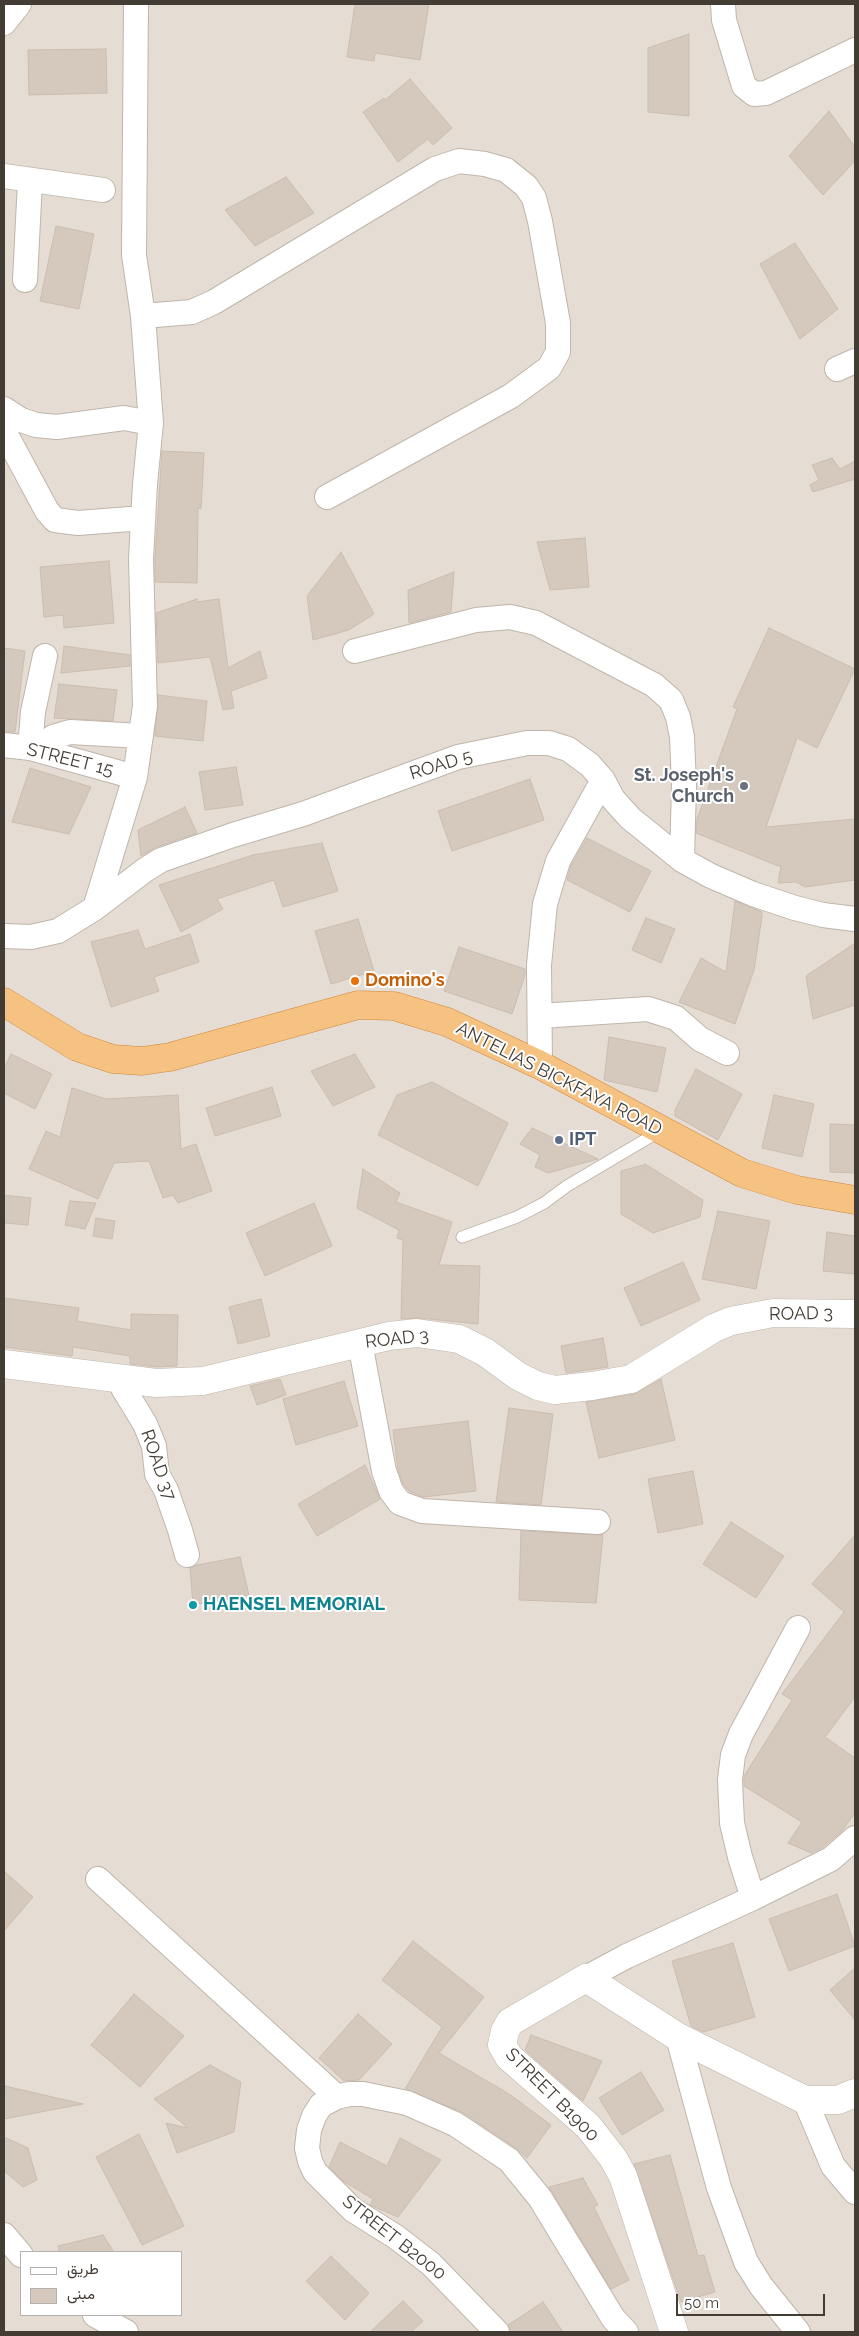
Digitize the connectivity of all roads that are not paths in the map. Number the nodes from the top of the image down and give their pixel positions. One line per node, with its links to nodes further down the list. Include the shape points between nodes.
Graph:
1 (19, 4): 4 (street)
2 (136, 4): 10 (street, via 134,255)
3 (723, 4): 5 (street, via 724,20 744,86 754,94 766,93)
4 (4, 23)
5 (855, 50)
6 (4, 176): 7 (street)
7 (30, 182): 8 (street); 9 (street)
8 (103, 190)
9 (25, 280)
10 (143, 316): 12 (street); 14 (street, via 192,312 214,302 435,169 459,161 485,164 506,170 526,186 534,198 540,221 558,323 558,352 549,368 511,396)
11 (4, 409): 12 (street, via 21,420 57,427 124,418)
12 (151, 422): 15 (street)
13 (4, 431): 15 (street, via 55,520 78,523)
14 (327, 497)
15 (143, 518): 18 (street, via 145,706)
16 (356, 651): 23 (street, via 476,620 510,617 536,623 654,685 671,700 682,738)
17 (45, 656): 20 (street, via 33,712)
18 (141, 736): 20 (street, via 70,732); 21 (street)
19 (4, 745): 20 (street, STREET 15)
20 (34, 749): 21 (street, STREET 15)
21 (136, 777): 24 (street)
22 (603, 780): 23 (street, ROAD 5, via 613,799 630,818); 24 (street, ROAD 5, via 590,765 568,749 549,743 527,743 458,757 303,814 161,860); 28 (street, via 550,880 542,920)
23 (682, 860): 25 (street, ROAD 5, via 752,894 823,915)
24 (95, 908): 26 (street, ROAD 5, via 44,935)
25 (855, 919)
26 (4, 936)
27 (4, 1002): 30 (highway, ANTELIAS BICKFAYA ROAD, via 77,1047 113,1059 142,1061 170,1057 358,1005 394,1006 447,1022)
28 (540, 1016): 29 (street, via 648,1009 676,1018 700,1039); 30 (street)
29 (726, 1053)
30 (540, 1065): 31 (highway, ANTELIAS BICKFAYA ROAD)
31 (661, 1130): 32 (highway, ANTELIAS BICKFAYA ROAD, via 742,1173 797,1190); 33 (lane, via 544,1203 517,1217)
32 (855, 1200)
33 (462, 1237)
34 (855, 1314): 35 (street, ROAD 3, via 773,1313 731,1321 631,1379 555,1390 518,1376 485,1352 459,1339 417,1333)
35 (360, 1343): 37 (street, ROAD 3, via 203,1381 156,1383); 38 (street, via 384,1471 391,1491 400,1503 422,1511)
36 (4, 1364): 37 (street, ROAD 3)
37 (123, 1379): 39 (street, ROAD 37, via 123,1388 154,1446 157,1474 166,1490)
38 (598, 1522)
39 (187, 1556)
40 (798, 1628): 43 (street, via 741,1734 734,1755 730,1780 732,1823)
41 (855, 1838): 43 (street, via 830,1859)
42 (98, 1879): 47 (street)
43 (753, 1898): 44 (street, via 626,1956)
44 (586, 1978): 45 (street); 56 (street, STREET B1900, via 513,2019 505,2031 502,2045 513,2061 588,2126 613,2158 628,2188)
45 (678, 2037): 48 (street); 57 (street, via 719,2188 746,2262)
46 (855, 2093): 48 (street, via 838,2100)
47 (337, 2097): 54 (street, STREET B2000, via 321,2105 309,2130 307,2148 315,2172 353,2210 432,2264); 55 (street, STREET B2000, via 363,2094 422,2109 455,2124 508,2160 540,2198 613,2318)
48 (805, 2100): 49 (street, via 833,2166)
49 (855, 2192)
50 (4, 2235): 51 (street)
51 (20, 2254)
52 (97, 2316): 53 (street)
53 (126, 2332)
54 (497, 2332)
55 (626, 2332)
56 (674, 2332)
57 (798, 2332)

